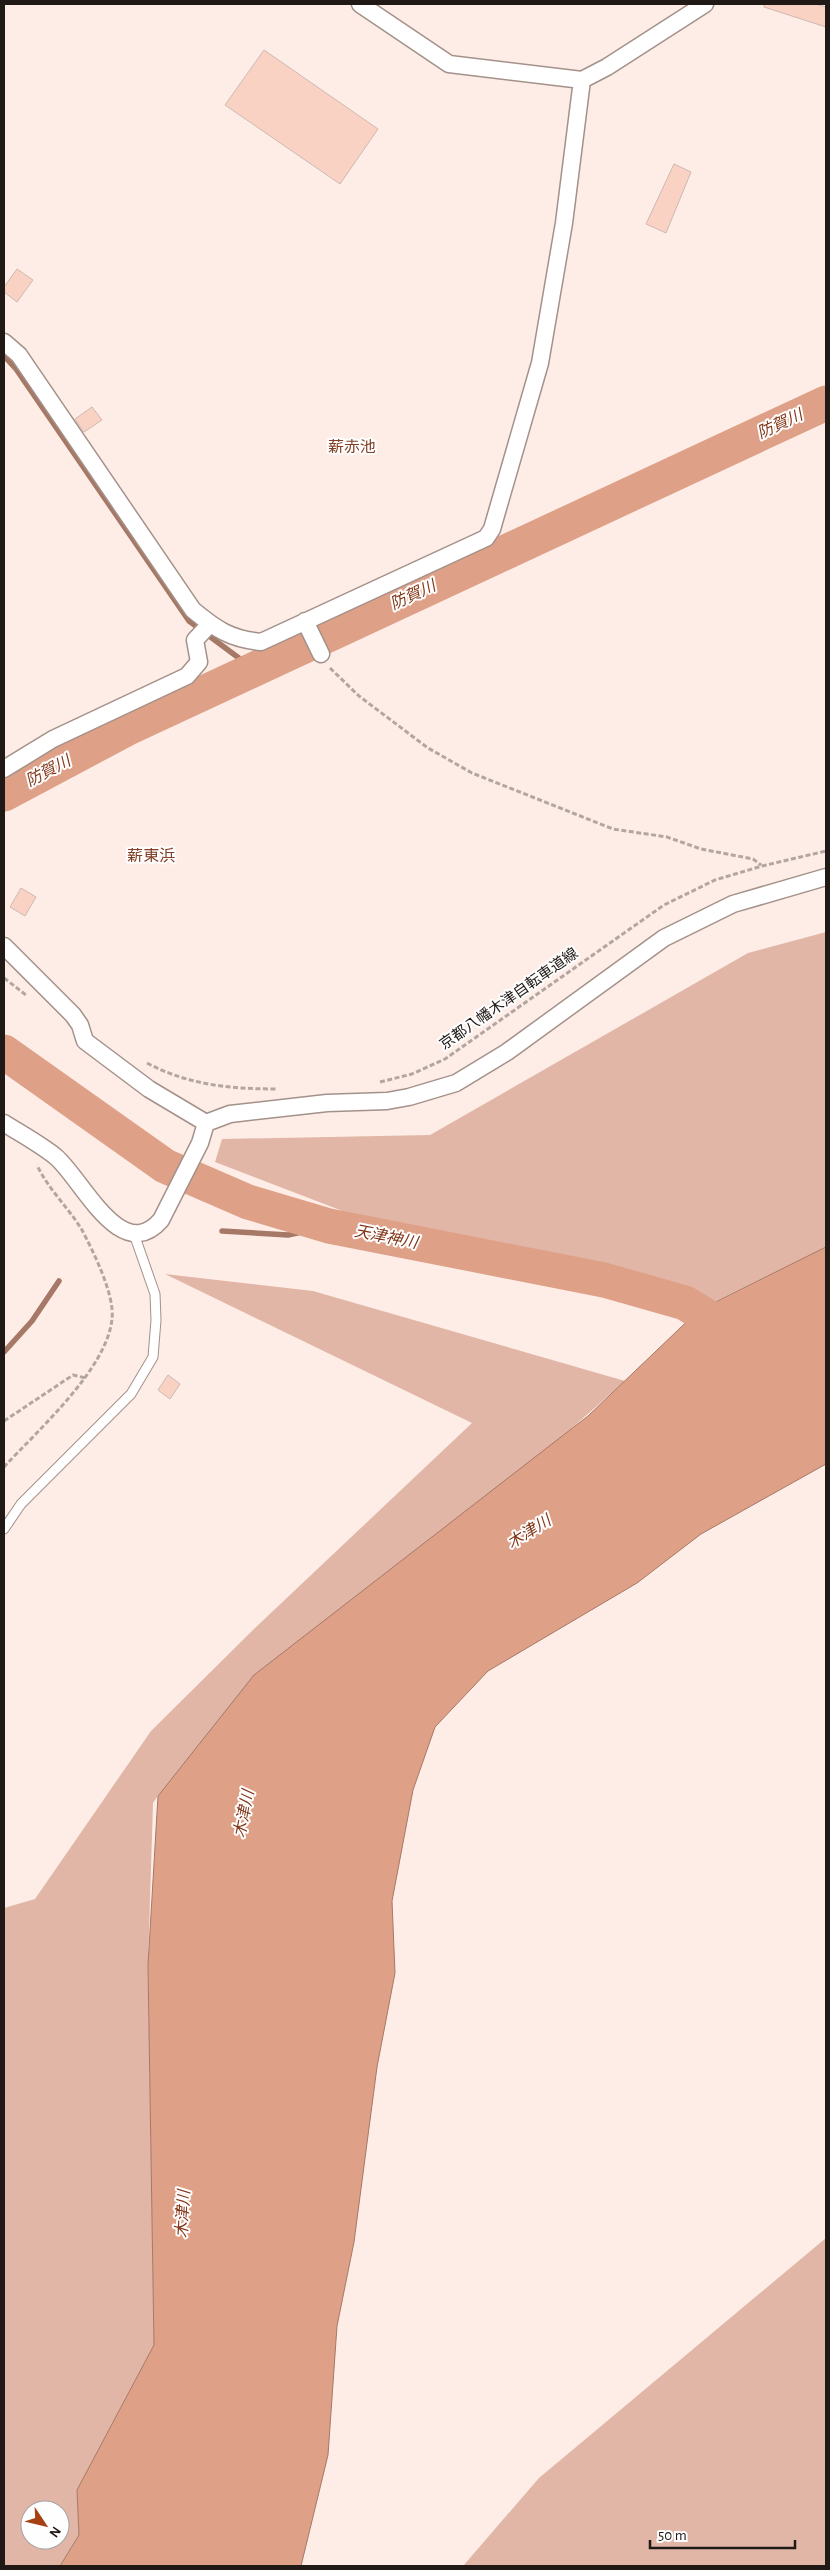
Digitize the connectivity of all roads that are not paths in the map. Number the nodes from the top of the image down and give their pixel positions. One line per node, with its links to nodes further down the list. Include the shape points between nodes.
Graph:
1 (360, 4): 3 (street, via 449,64)
2 (705, 4): 3 (street)
3 (582, 80): 6 (street, via 564,223 540,363 492,529 486,538)
4 (4, 342): 5 (street, via 19,355 193,610)
5 (210, 624): 6 (street, via 238,640 260,642); 8 (street, via 195,640 199,662 187,676 53,739)
6 (307, 625): 7 (street)
7 (321, 654)
8 (4, 769)
9 (826, 877): 12 (street, via 732,904 664,938 507,1052 456,1084 409,1097 230,1114)
10 (4, 946): 12 (street, via 73,1015 85,1041 149,1089)
11 (4, 1123): 13 (street, via 56,1158 110,1222 122,1231)
12 (206, 1123): 13 (street, via 167,1210 154,1227)
13 (134, 1234): 14 (lane, via 155,1294 153,1357 131,1394 21,1504)
14 (4, 1529)

